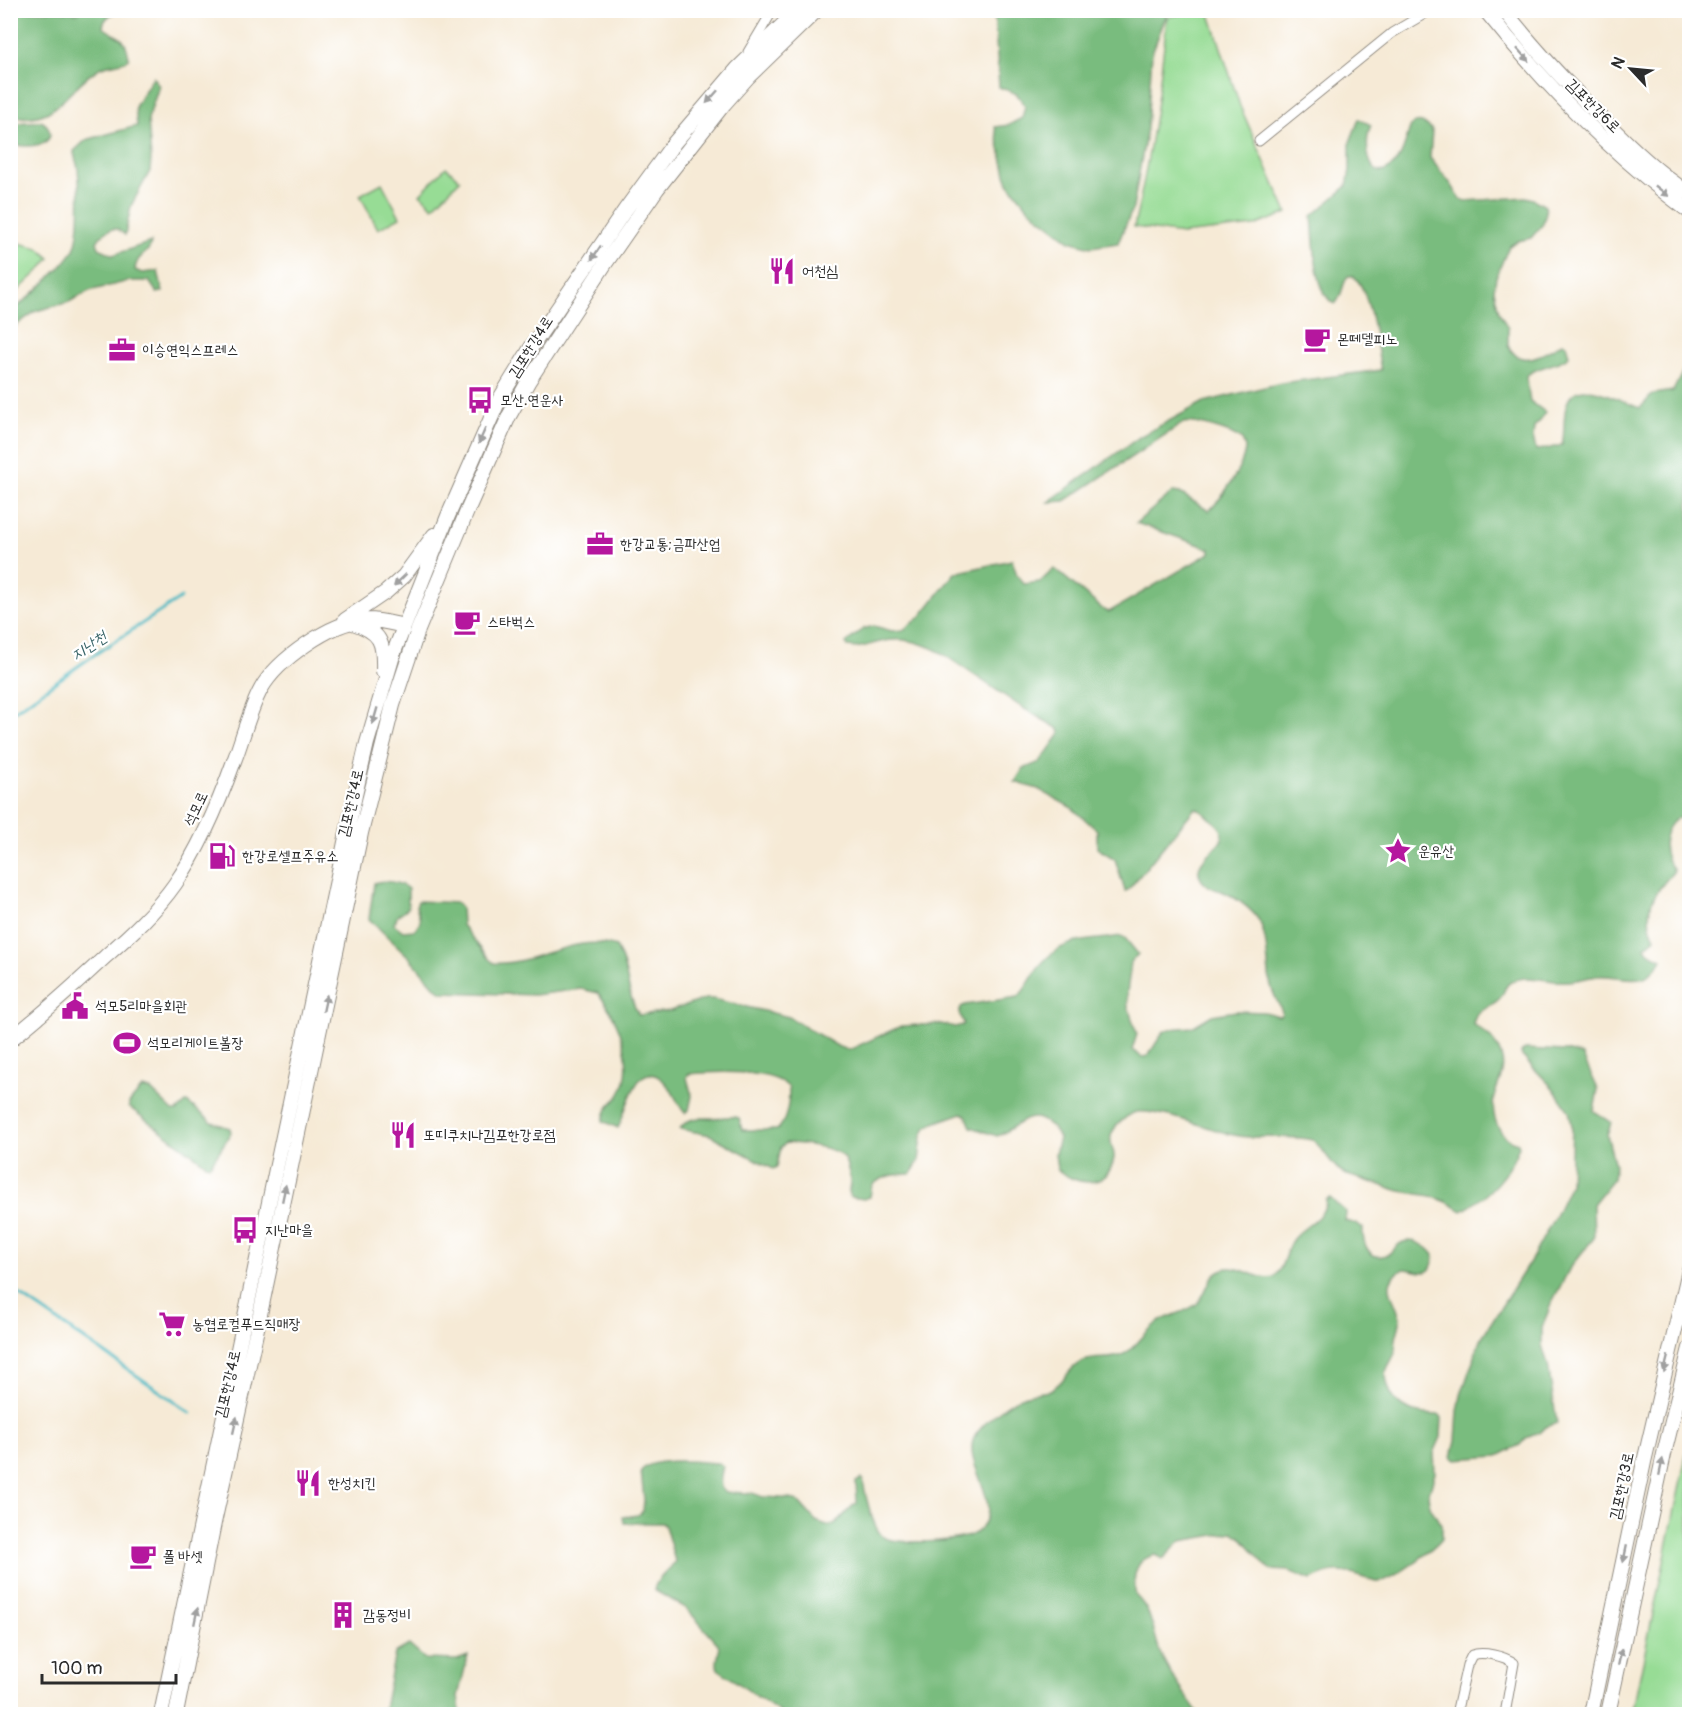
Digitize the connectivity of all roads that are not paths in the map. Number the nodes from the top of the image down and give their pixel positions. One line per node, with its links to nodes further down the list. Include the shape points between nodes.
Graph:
1 (773, 10): 6 (street)
2 (1431, 10): 7 (street, via 1392,33)
3 (1485, 10): 9 (street, 김포한강6로, one-way to 9, via 1577,114)
4 (1504, 10): 8 (street, 김포한강6로, via 1585,102 1649,163)
5 (806, 13): 6 (street, 김포한강4로); 19 (street, 김포한강4로, one-way to 5, via 361,833 387,726 414,641 468,508 528,381 657,189 724,104)
6 (738, 68): 10 (street, 김포한강4로, one-way to 10, via 644,183 532,346 499,400)
7 (1258, 141)
8 (1689, 194)
9 (1689, 212)
10 (448, 516): 12 (street, 김포한강4로); 13 (street, one-way to 13, via 404,576)
11 (351, 622): 12 (street, 석모로, via 376,620); 13 (street, 석모로); 14 (street, via 370,628 377,635 383,653)
12 (404, 626): 14 (street, 김포한강4로)
13 (329, 631): 15 (street, 석모로, via 284,663 262,688 209,823 187,865 161,902 63,997)
14 (383, 685): 18 (street, 김포한강4로, one-way to 18, via 330,910)
15 (10, 1040)
16 (1689, 1266): 22 (street, 김포한강3로, one-way to 22)
17 (1689, 1348): 23 (street, one-way to 17)
18 (161, 1714)
19 (176, 1714)
20 (1456, 1714): 21 (street, via 1467,1665 1472,1655 1478,1653 1514,1663)
21 (1505, 1714)
22 (1591, 1714)
23 (1608, 1714)

